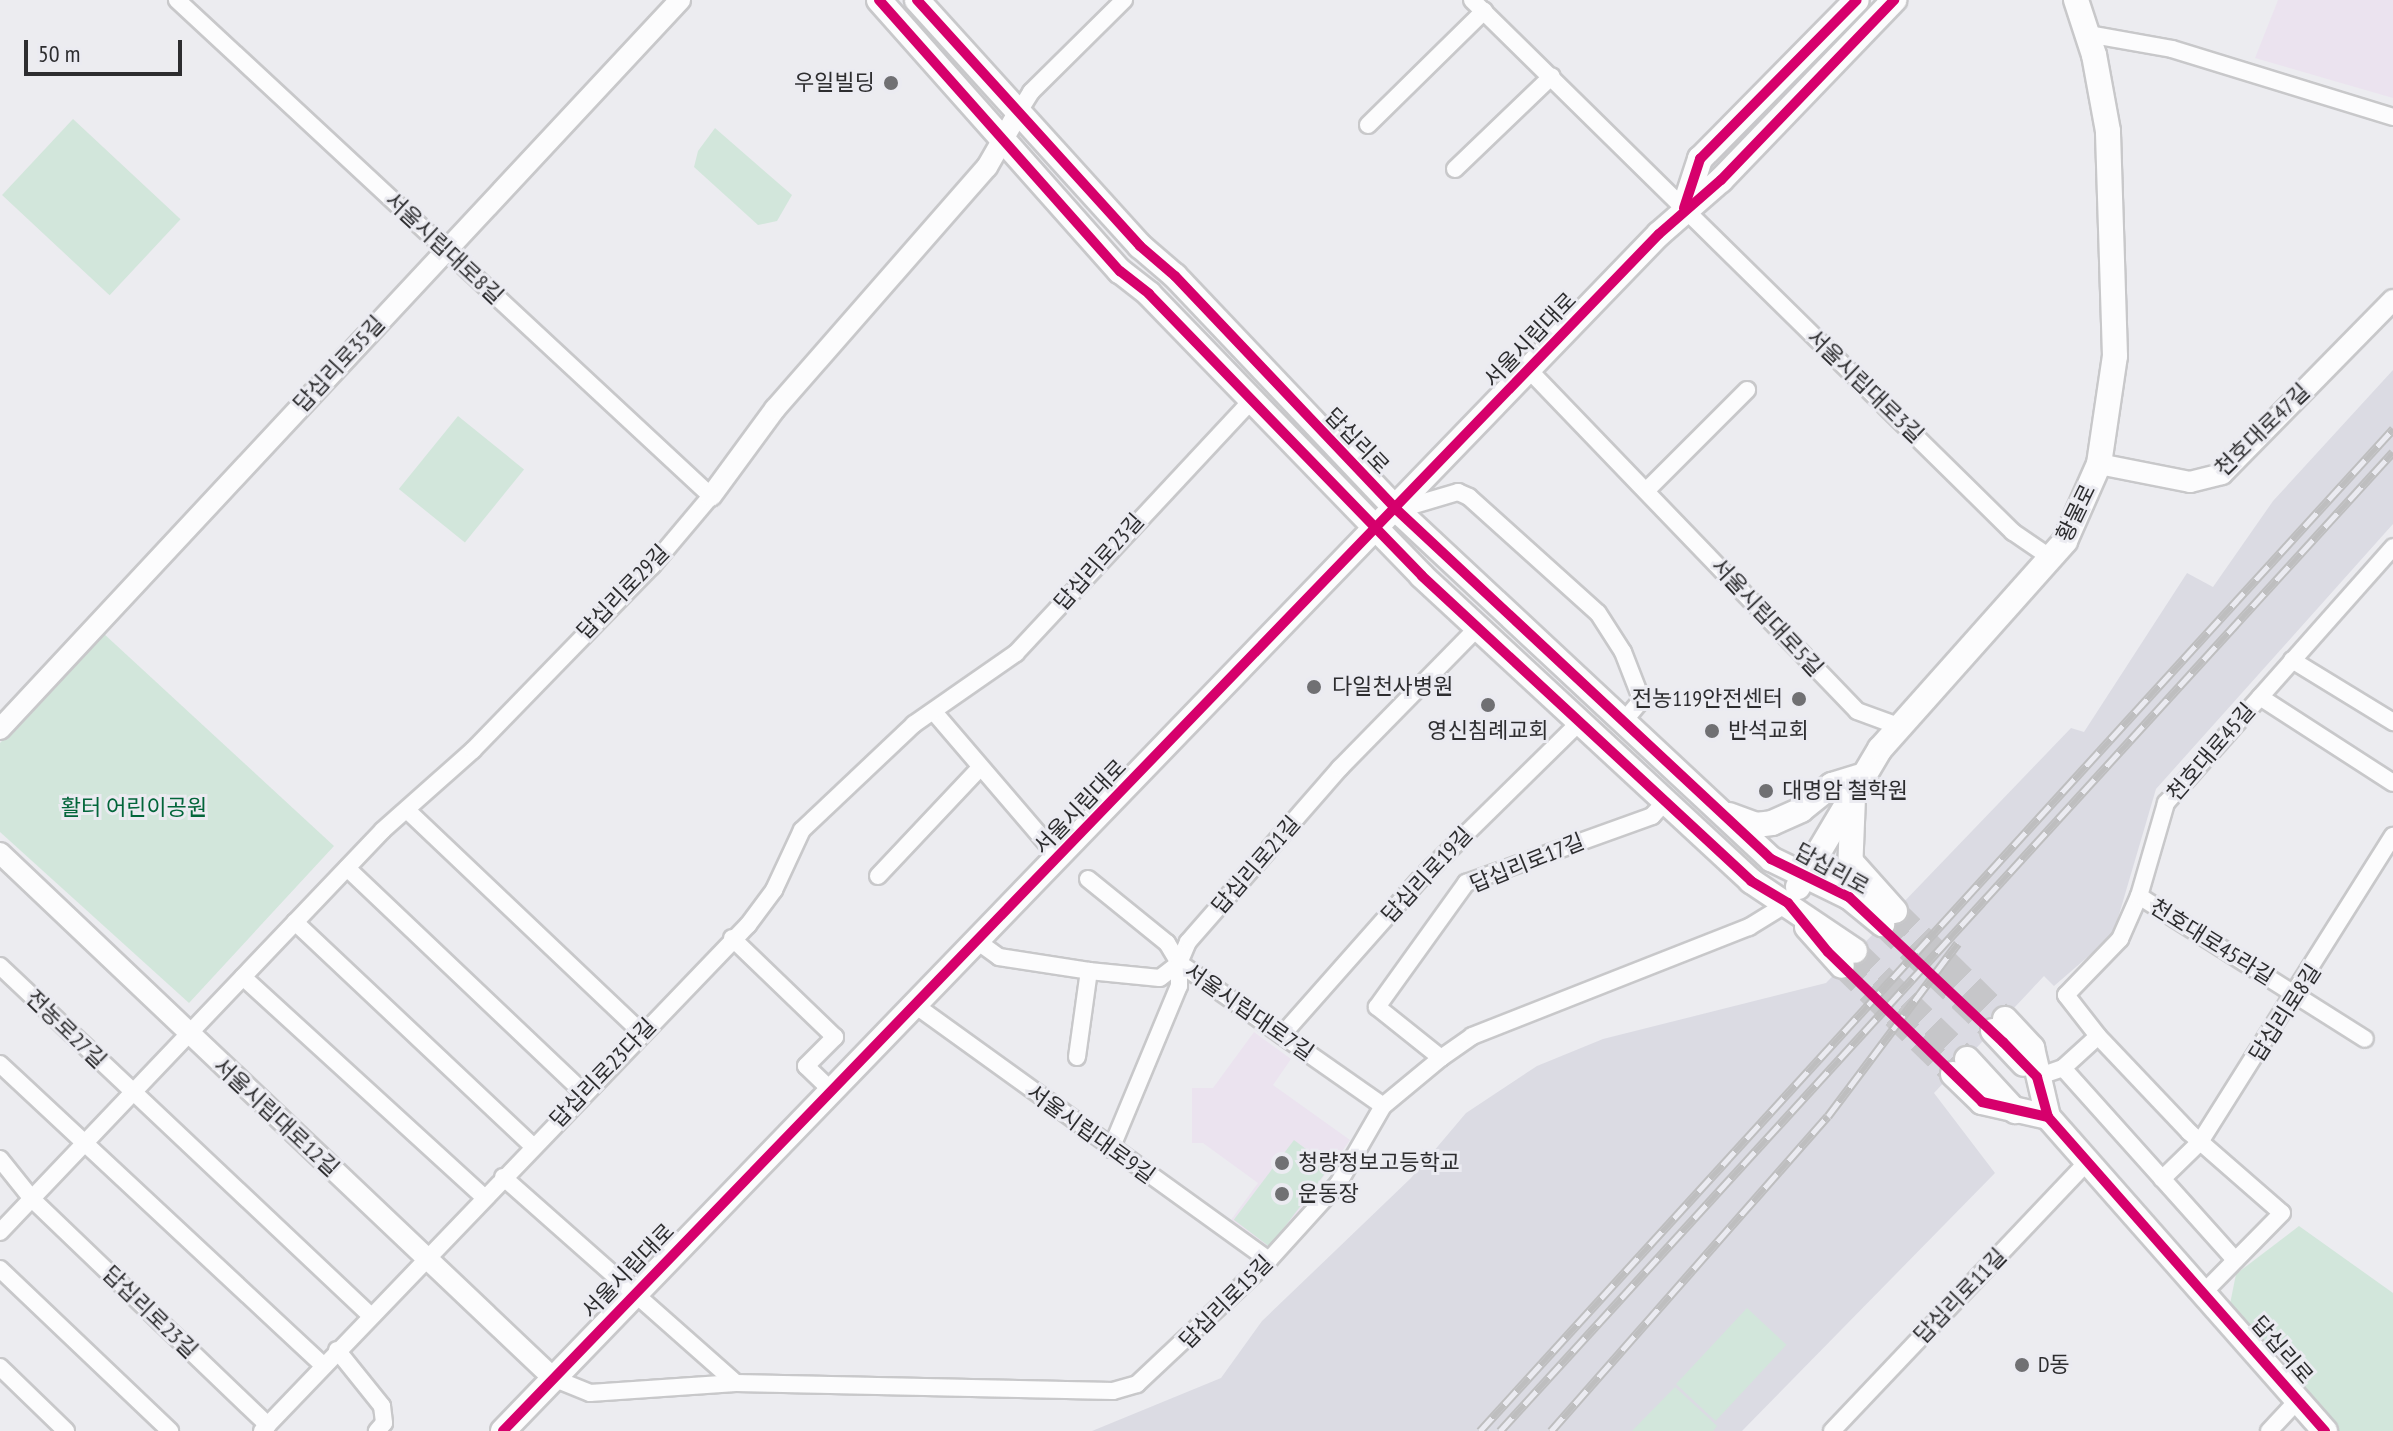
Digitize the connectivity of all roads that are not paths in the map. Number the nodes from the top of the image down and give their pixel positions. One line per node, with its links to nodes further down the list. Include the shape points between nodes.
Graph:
1 (177, 0): 18 (street, 서울시립대로8길)
2 (680, 0): 18 (street, 답십리로35길)
3 (879, 0): 15 (main road)
4 (917, 0): 12 (main road, 답십리로)
5 (1124, 0): 12 (street, via 1031,92)
6 (1857, 0): 17 (main road, 서울시립대로, via 1700,159)
7 (1894, 0): 17 (main road, 서울시립대로, via 1721,180)
8 (2076, 0): 10 (main road, 황물로)
9 (1478, 5): 11 (street, 서울시립대로3길); 14 (street)
10 (2088, 34): 13 (street, via 2172,49); 23 (main road, 황물로, via 2105,105 2114,255 2112,393)
11 (1552, 76): 16 (street); 17 (street, 서울시립대로3길)
12 (1018, 113): 15 (street, 답십리로29길); 26 (main road, 답십리로)
13 (2393, 117)
14 (1368, 125)
15 (1002, 140): 22 (main road, via 1120,271); 25 (street, 답십리로29길, via 987,167 775,409)
16 (1455, 169)
17 (1684, 208): 20 (main road, 서울시립대로); 29 (street, 서울시립대로3길, via 2013,532)
18 (446, 250): 25 (street, 서울시립대로8길); 38 (street, 답십리로35길)
19 (2393, 300): 23 (street, 천호대로47길, via 2222,474 2190,482)
20 (1529, 370): 24 (street, 서울시립대로5길); 26 (main road, 서울시립대로)
21 (1747, 390): 24 (street)
22 (1253, 399): 27 (main road); 33 (street, 답십리로23길, via 1016,653)
23 (2099, 464): 29 (main road, 황물로, via 2076,523)
24 (1646, 491): 37 (street, 서울시립대로5길, via 1857,711)
25 (711, 496): 43 (street, 답십리로29길, via 652,566)
26 (1397, 510): 27 (main road, 서울시립대로); 35 (main road, 답십리로); 35 (street, 서울시립대로, via 1458,492 1469,497 1598,613 1623,652 1639,693 1639,703)
27 (1377, 530): 30 (main road); 47 (main road, 서울시립대로)
28 (2393, 547): 31 (street, 천호대로45길)
29 (2051, 558): 37 (main road, 황물로)
30 (1478, 627): 34 (main road); 60 (street, 답십리로21길, via 1340,768 1188,942)
31 (2292, 660): 32 (street, 천호대로45길); 36 (street)
32 (2260, 697): 40 (street); 53 (street, 천호대로45길, via 2162,809)
33 (934, 712): 39 (street); 57 (street, 답십리로23다길, via 914,724 802,830 774,890)
34 (1580, 722): 42 (main road); 69 (street, 답십리로19길, via 1421,878)
35 (1623, 722): 44 (main road, 답십리로)
36 (2393, 722)
37 (1898, 726): 41 (main road, 황물로)
38 (0, 729)
39 (978, 770): 47 (street); 50 (street)
40 (2393, 783)
41 (1858, 785): 44 (main road, via 1832,785 1801,810 1772,823 1756,825); 48 (main road); 51 (main road, 황물로)
42 (1666, 801): 55 (main road, via 1751,881); 73 (street, 답십리로17길, via 1652,816 1466,883 1377,1007)
43 (409, 812): 49 (street, 답십리로29길, via 383,830); 67 (street)
44 (1721, 812): 51 (main road, 답십리로, via 1771,859)
45 (2393, 836): 64 (street, 답십리로8길)
46 (0, 853): 68 (street, 서울시립대로12길)
47 (1059, 858): 58 (main road, 서울시립대로)
48 (1853, 864): 54 (main road); 54 (main road, 답십리로, via 1888,917)
49 (347, 868): 56 (street, 답십리로29길); 80 (street)
50 (878, 876)
51 (1806, 876): 54 (main road, 답십리로); 55 (main road, 황물로)
52 (1088, 879): 60 (street, 서울시립대로7길, via 1167,943)
53 (2139, 896): 64 (street, 천호대로45라길); 70 (street, 천호대로45길, via 2120,939 2066,995)
54 (1849, 897)
55 (1788, 903): 59 (main road); 73 (street, 답십리로15길, via 1749,927 1472,1036)
56 (295, 922): 63 (street, 답십리로29길); 85 (street)
57 (732, 938): 67 (street, 답십리로23다길); 78 (street, via 835,1037 806,1066)
58 (977, 941): 62 (street, via 999,957); 65 (main road, 서울시립대로)
59 (1849, 958)
60 (1179, 963): 62 (street, via 1160,978); 69 (street, 서울시립대로7길); 86 (street, 답십리로21길, via 1179,986)
61 (0, 966): 79 (street, 전농로27길)
62 (1089, 971): 72 (street)
63 (243, 977): 68 (street, 답십리로29길); 91 (street)
64 (2297, 996): 71 (street, 천호대로45라길); 83 (street, 답십리로8길)
65 (915, 1005): 78 (main road, 서울시립대로); 86 (street, 서울시립대로9길)
66 (1999, 1025): 77 (main road, 답십리로)
67 (642, 1033): 80 (street, 답십리로23다길)
68 (188, 1035): 79 (street); 94 (street, 서울시립대로12길)
69 (1282, 1035): 81 (street, 서울시립대로7길)
70 (2098, 1036): 76 (street); 83 (street)
71 (2365, 1039)
72 (1077, 1057)
73 (1441, 1058): 81 (street, 답십리로15길)
74 (0, 1064): 84 (street)
75 (1960, 1066): 82 (main road, via 1982,1102)
76 (2063, 1068): 77 (street); 90 (street)
77 (2037, 1077): 82 (main road, 답십리로)
78 (832, 1091): 99 (main road, 서울시립대로)
79 (133, 1093): 84 (street); 100 (street)
80 (584, 1093): 85 (street, 답십리로23다길)
81 (1383, 1106): 95 (street, 답십리로15길, via 1338,1184)
82 (2048, 1117): 88 (main road, 답십리로)
83 (2200, 1142): 90 (street, 답십리로8길); 96 (street, via 2282,1213)
84 (84, 1145): 92 (street); 102 (street)
85 (533, 1146): 89 (street, 답십리로23다길)
86 (1111, 1149): 95 (street, 서울시립대로9길)
87 (0, 1159): 92 (street)
88 (2088, 1161): 98 (main road, 답십리로); 112 (street, 답십리로11길)
89 (503, 1177): 91 (street, 답십리로23다길); 99 (street, 서울시립대로)
90 (2162, 1179): 96 (street)
91 (484, 1197): 94 (street, 답십리로23다길)
92 (32, 1199): 93 (street); 107 (street, 답십리로23길)
93 (0, 1232)
94 (429, 1256): 100 (street, 답십리로23다길); 104 (street, 서울시립대로12길)
95 (1269, 1260): 105 (street, 답십리로15길, via 1161,1367 1137,1384 1113,1391)
96 (2235, 1260): 98 (street)
97 (0, 1269): 109 (street)
98 (2205, 1291): 106 (main road, 답십리로)
99 (634, 1295): 104 (main road, 서울시립대로); 105 (street)
100 (370, 1315): 101 (street, 답십리로23다길)
101 (337, 1350): 102 (street, 답십리로23다길); 110 (street, via 382,1406 384,1423)
102 (323, 1365): 107 (street, 답십리로23다길)
103 (0, 1367): 108 (street)
104 (553, 1378): 105 (street, 답십리로15길, via 590,1393); 111 (main road, 서울시립대로)
105 (736, 1383)
106 (2298, 1400): 113 (street); 114 (main road, 답십리로)
107 (265, 1428)
108 (66, 1431)
109 (170, 1431)
110 (377, 1431)
111 (503, 1431)
112 (1832, 1431)
113 (2269, 1431)
114 (2325, 1431)

